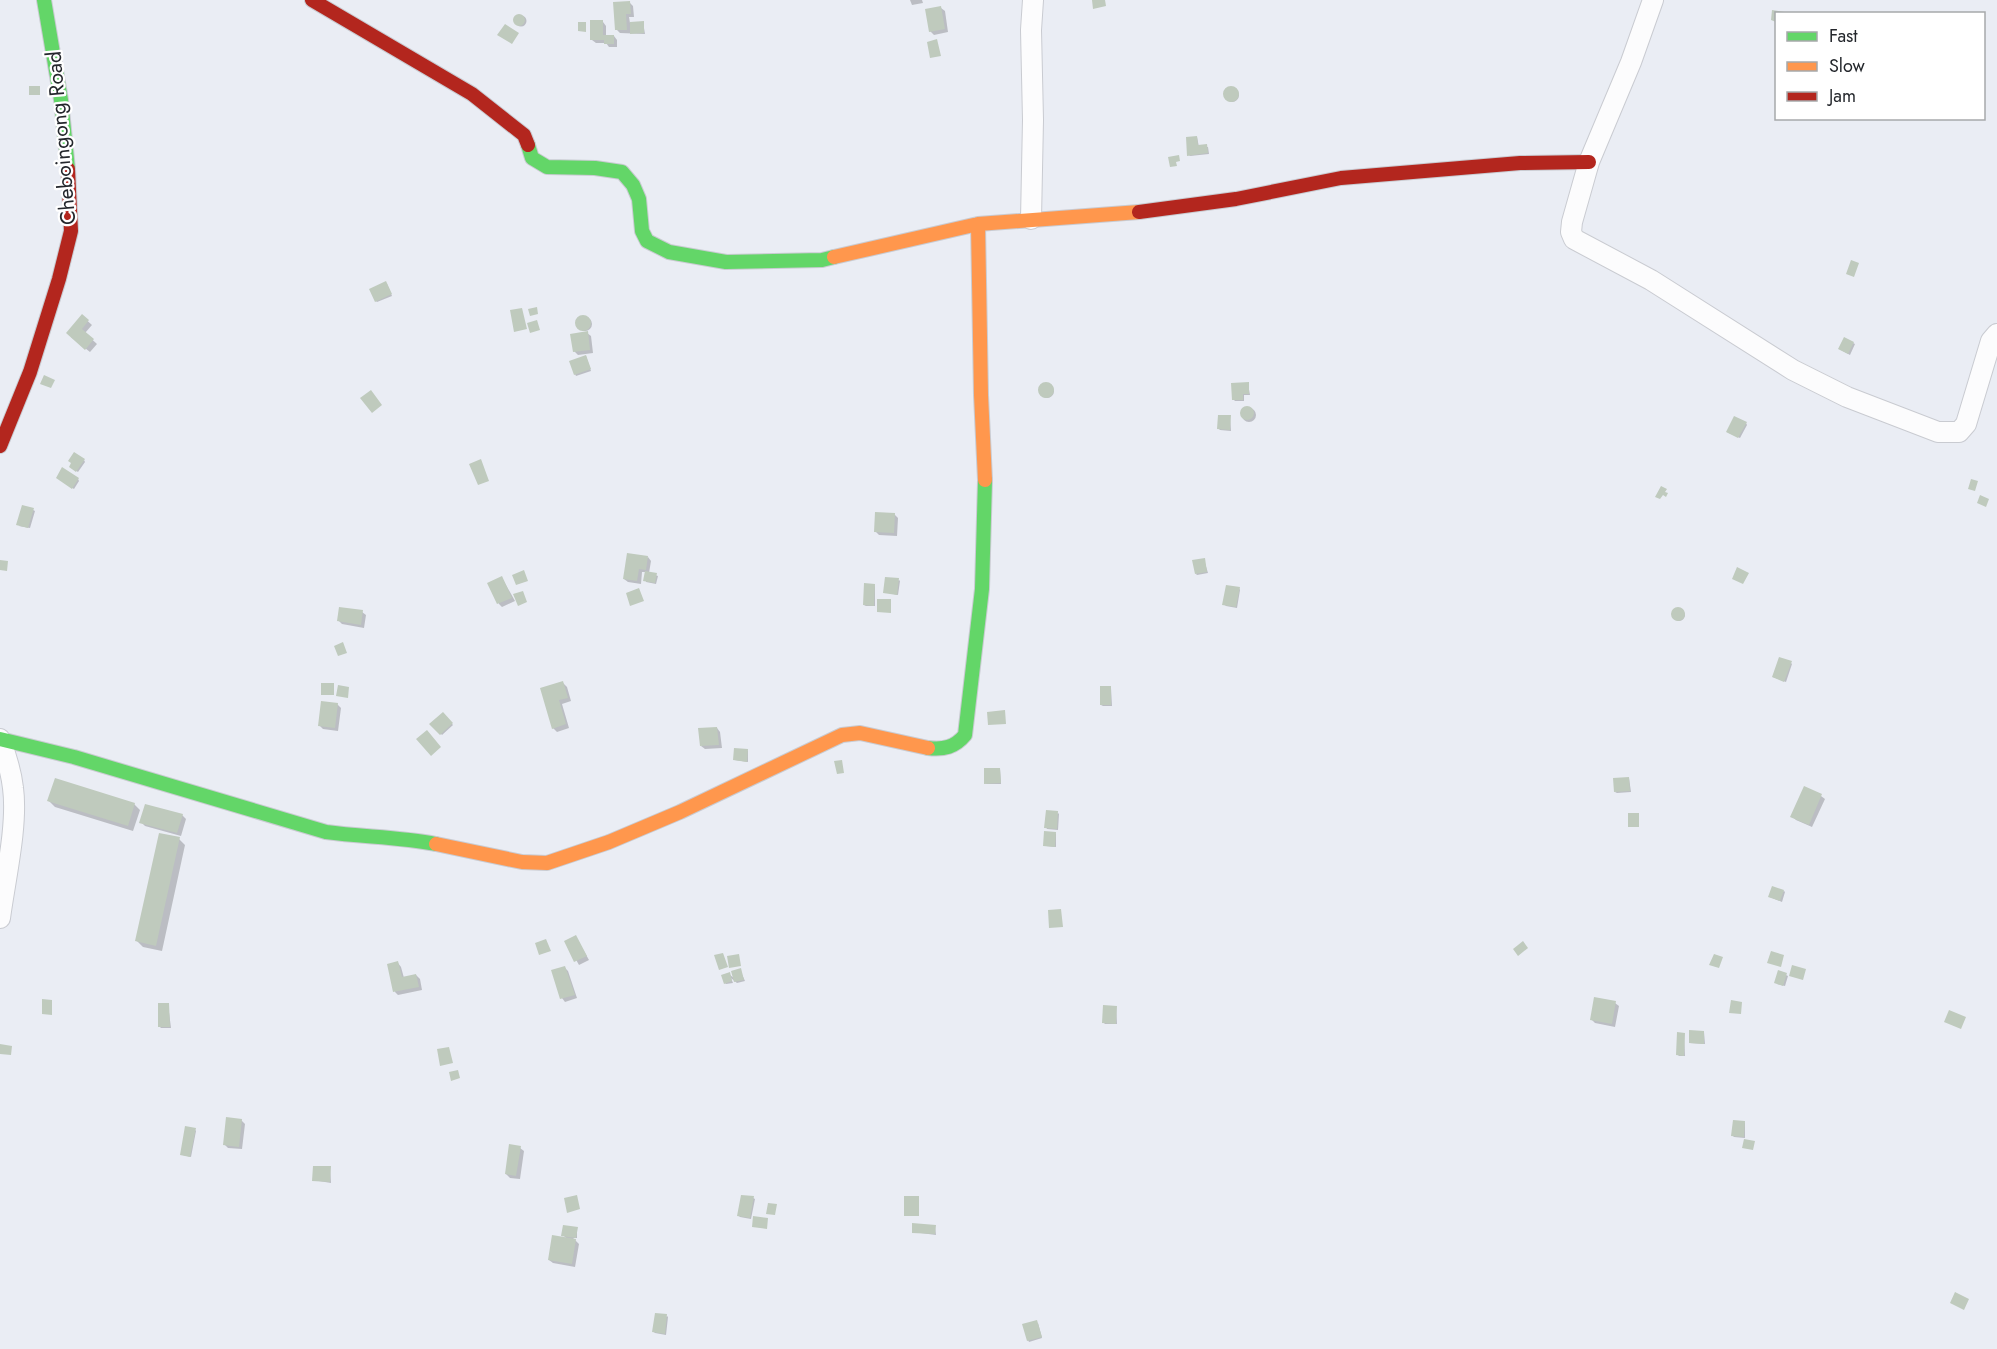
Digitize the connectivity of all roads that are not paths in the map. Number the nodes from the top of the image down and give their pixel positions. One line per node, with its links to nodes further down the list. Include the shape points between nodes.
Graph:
1 (312, 0): 7 (street, via 472,94 524,135 532,158 547,167 622,172 639,199 642,231 647,241 669,252 726,262 822,260)
2 (1033, 0): 6 (street)
3 (1653, 0): 5 (street)
4 (46, 1): 9 (street, Cheboingong Road, via 61,100 70,231 33,362)
5 (1589, 162): 6 (street, via 1520,163 1341,178 1236,199 1114,215); 8 (street, via 1572,222 1574,239 1651,280 1793,370 1846,397 1938,432 1959,432 1966,424 1991,341)
6 (1031, 219): 7 (street)
7 (978, 224): 10 (street, via 986,493 982,579 965,735 953,747 930,749 895,744 863,734 839,736 681,812 547,863 522,862 415,840 326,832)
8 (1997, 334)
9 (0, 446)
10 (0, 739): 11 (street, via 12,780 14,816)
11 (0, 918)

